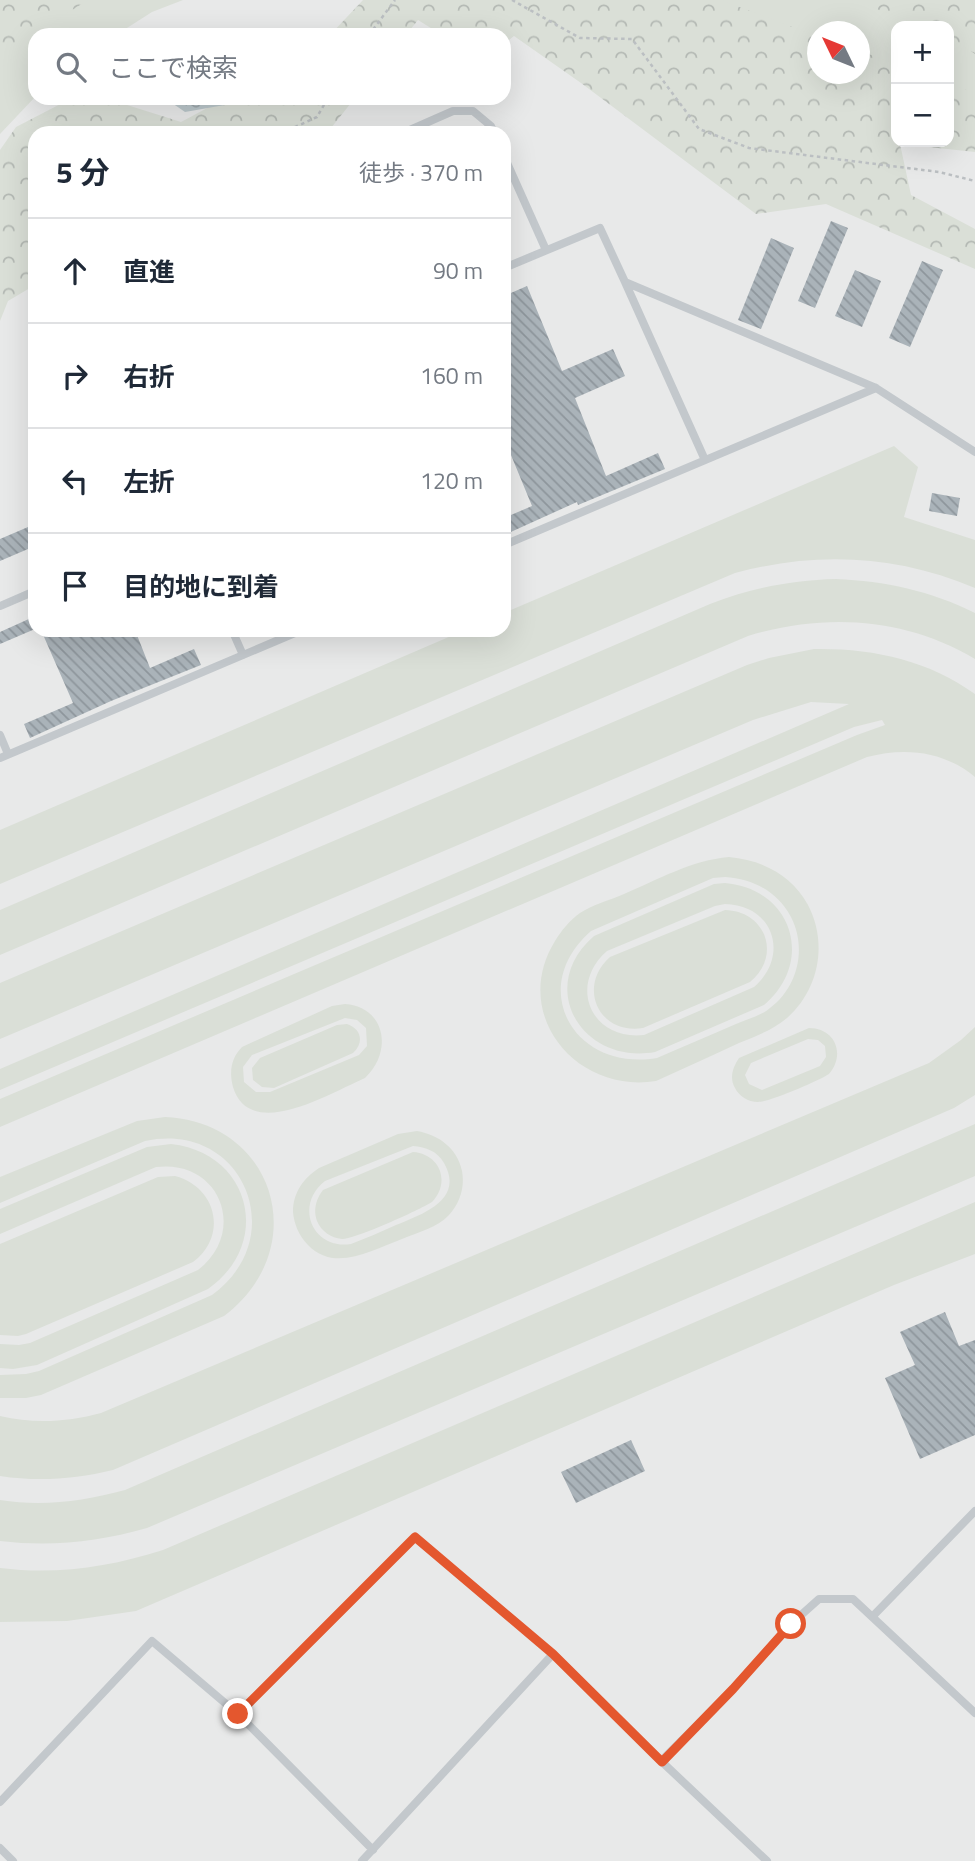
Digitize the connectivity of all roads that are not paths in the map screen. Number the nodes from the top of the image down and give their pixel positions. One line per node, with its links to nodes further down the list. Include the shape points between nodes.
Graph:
1 (419, 126): 2 (lane, via 453,111 473,111)
2 (490, 126)
3 (511, 172): 4 (lane)
4 (546, 250): 5 (lane); 6 (lane, via 600,228)
5 (511, 265)
6 (625, 282): 7 (lane); 9 (lane)
7 (876, 388): 8 (lane); 9 (lane)
8 (975, 452)
9 (705, 460): 10 (lane)
10 (511, 542)
11 (28, 593): 12 (lane)
12 (0, 606)
13 (235, 637): 15 (lane)
14 (285, 637): 15 (lane)
15 (243, 655): 17 (lane)
16 (0, 735): 17 (lane)
17 (4, 756)
18 (975, 1511): 19 (lane)
19 (872, 1617): 21 (lane); 23 (lane, via 853,1599 819,1600)
20 (553, 1654): 22 (lane, via 415,1537); 23 (lane); 26 (lane)
21 (975, 1713)
22 (238, 1714): 24 (lane, via 152,1641); 26 (lane)
23 (662, 1762): 29 (lane)
24 (0, 1802)
25 (0, 1848): 27 (lane)
26 (373, 1850): 28 (lane)
27 (13, 1861)
28 (362, 1861)
29 (767, 1861)

